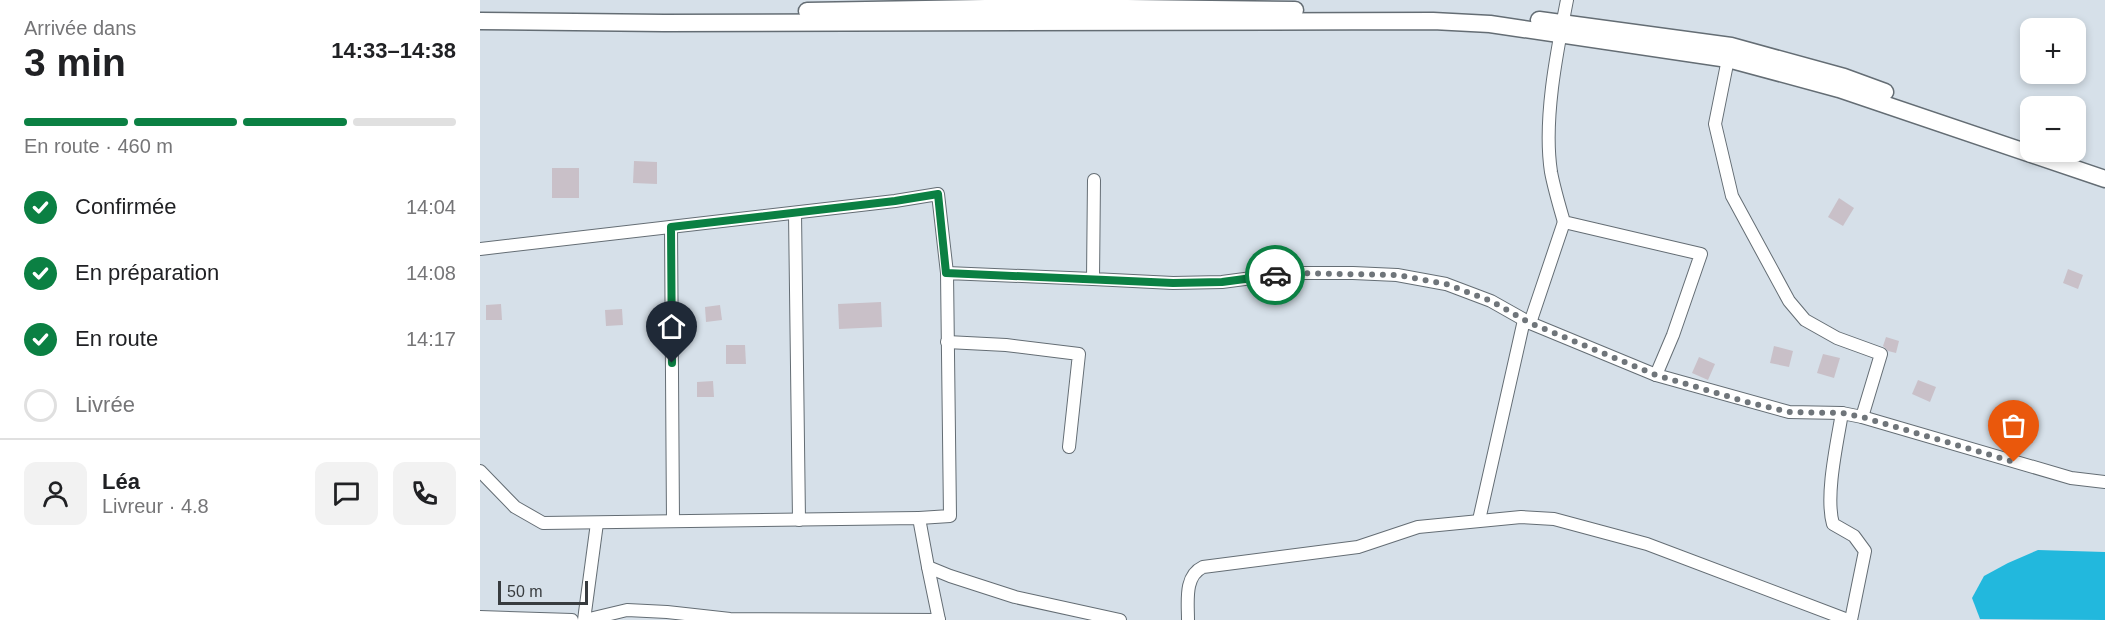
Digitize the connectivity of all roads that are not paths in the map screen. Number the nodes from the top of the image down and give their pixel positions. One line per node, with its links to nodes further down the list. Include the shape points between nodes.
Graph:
1 (1567, 0): 5 (street)
2 (480, 12): 3 (main road)
3 (876, 16): 4 (main road); 5 (main road, via 1433,21)
4 (480, 21)
5 (1561, 28): 6 (main road); 7 (main road, via 1731,46 1844,77); 15 (street, via 1549,115 1551,171)
6 (1728, 59): 8 (main road); 24 (street, via 1715,124 1732,196 1789,301 1805,320 1837,338 1881,354)
7 (2020, 142)
8 (2020, 143)
9 (2066, 162): 12 (main road)
10 (2085, 162): 11 (main road)
11 (2105, 169)
12 (2105, 179)
13 (1094, 180): 19 (street)
14 (795, 213): 16 (street); 18 (street, via 938,194); 29 (street)
15 (1563, 222): 20 (street); 22 (street, via 1701,254)
16 (671, 227): 17 (street); 31 (street)
17 (480, 249)
18 (946, 273): 19 (street); 21 (street)
19 (1093, 279): 20 (street, via 1212,282 1290,273 1397,275 1446,284 1491,301)
20 (1527, 322): 22 (street); 30 (street)
21 (947, 342): 25 (street, via 1079,354); 28 (street, via 950,516)
22 (1656, 375): 23 (street, via 1789,412)
23 (1842, 413): 24 (street); 40 (street, via 1830,513 1833,524 1854,536 1865,551)
24 (1862, 417): 27 (street, via 2071,478)
25 (1069, 447)
26 (480, 471): 32 (street, via 515,507 543,523)
27 (2105, 482)
28 (920, 518): 29 (street); 33 (street)
29 (799, 520): 31 (street)
30 (1479, 520): 39 (street, via 1418,527 1358,547 1203,567 1190,579); 40 (street, via 1554,519 1647,543)
31 (673, 521): 32 (street)
32 (597, 523): 36 (street)
33 (927, 567): 37 (street); 38 (street, via 1015,597)
34 (480, 617): 35 (street)
35 (572, 620)
36 (585, 620): 37 (street, via 627,610 730,619)
37 (939, 620)
38 (1120, 620)
39 (1188, 620)
40 (1849, 620)

